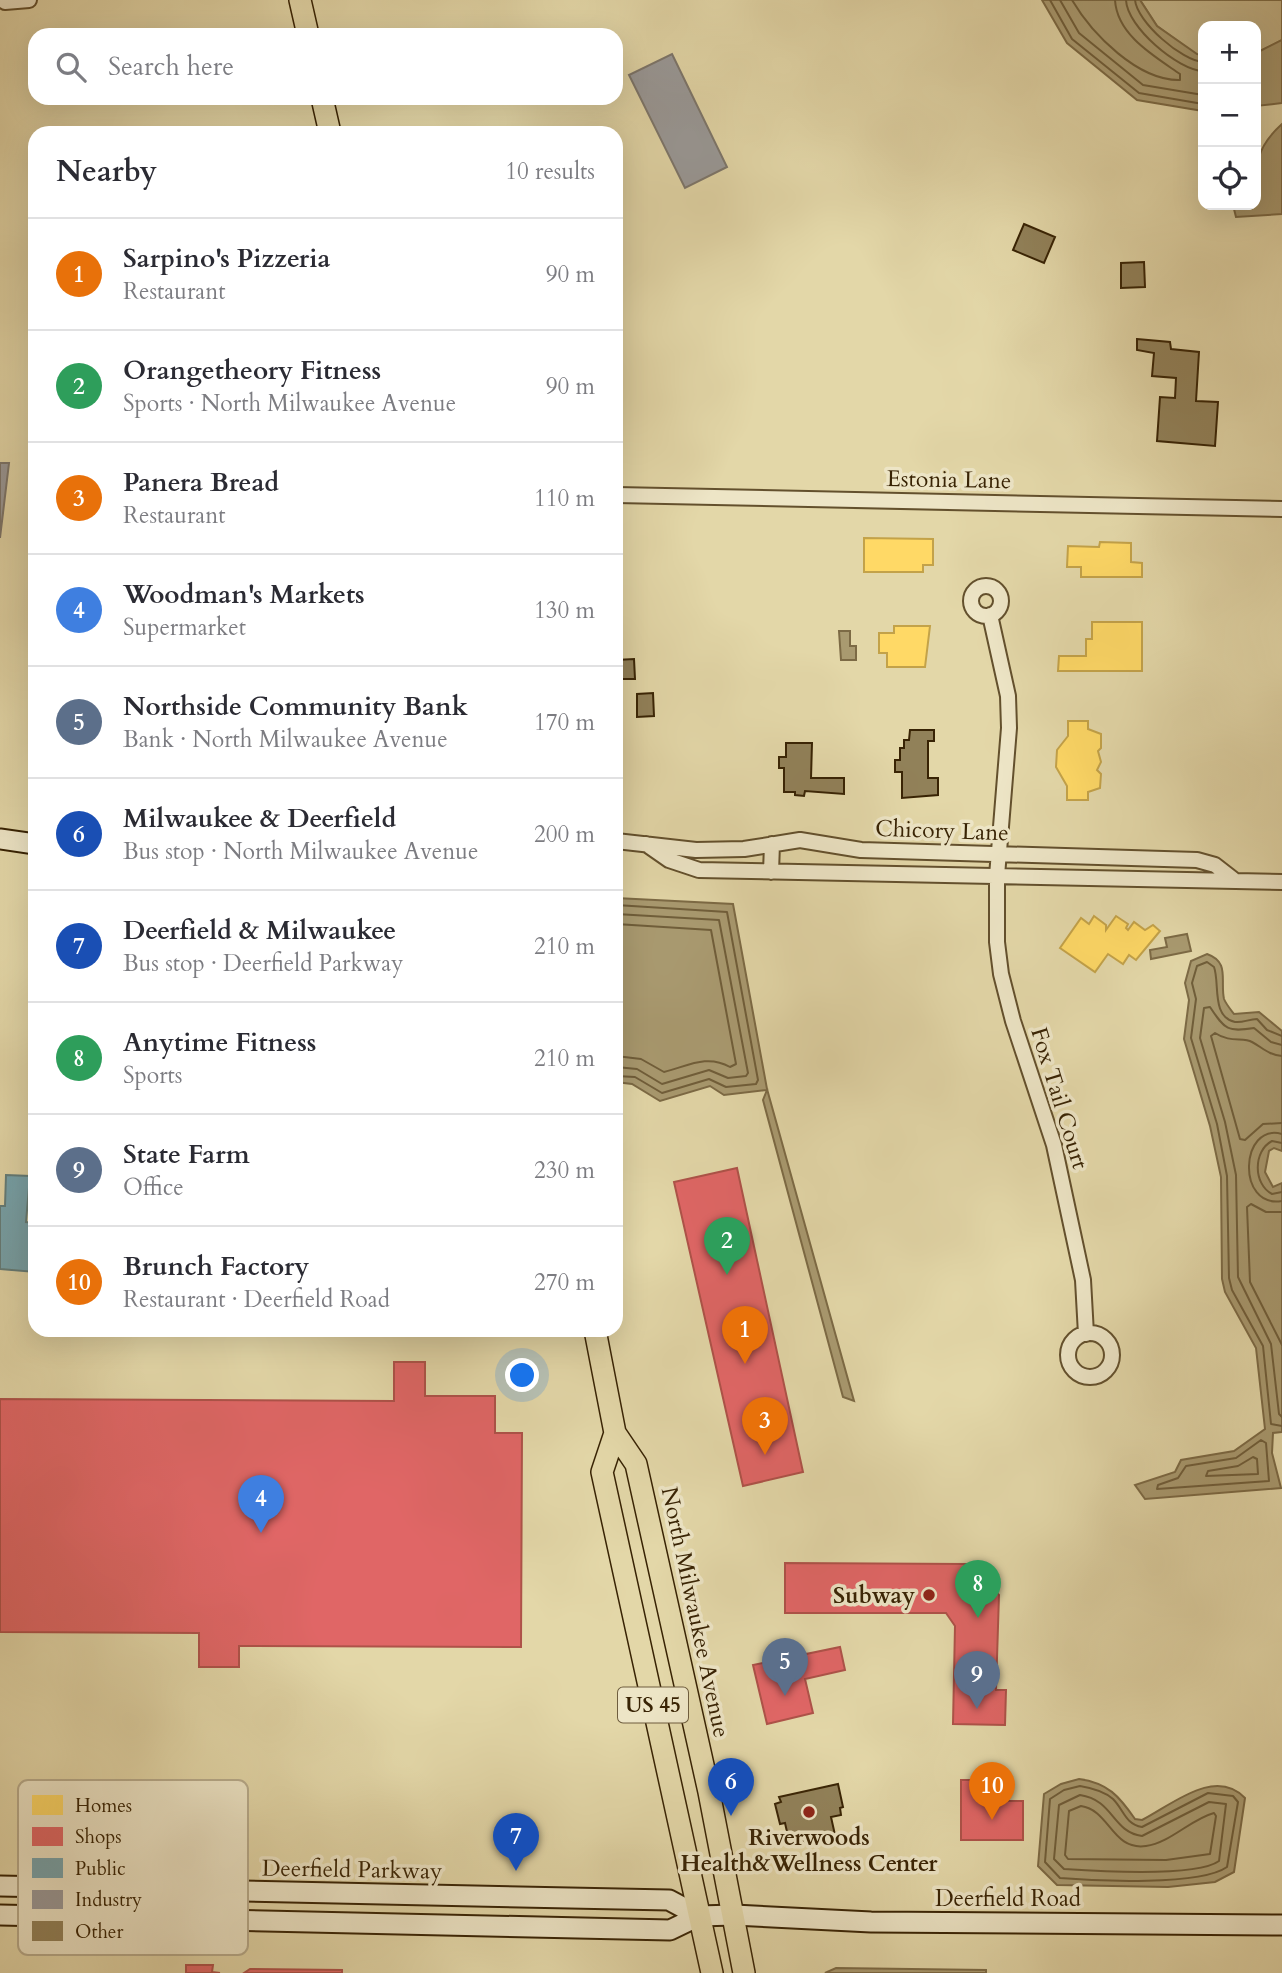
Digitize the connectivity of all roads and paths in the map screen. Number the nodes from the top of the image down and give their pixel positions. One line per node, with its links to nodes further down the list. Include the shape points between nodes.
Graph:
1 (29, 0): 3 (street)
2 (300, 0): 4 (main road)
3 (5, 2)
4 (306, 28)
5 (324, 105): 6 (main road)
6 (328, 126)
7 (623, 495): 8 (street, Estonia Lane)
8 (1282, 509)
9 (990, 615): 15 (street, Fox Tail Court, via 1008,696)
10 (0, 839): 12 (main road)
11 (623, 842): 13 (street, Chicory Lane)
12 (28, 843)
13 (646, 844): 14 (street, Chicory Lane, via 696,850); 16 (street, Chicory Lane, via 686,867)
14 (772, 844): 15 (street, Chicory Lane, via 800,840 861,850); 16 (street)
15 (999, 856): 17 (street, Fox Tail Court); 18 (street, Chicory Lane, via 1197,860 1215,865)
16 (771, 872): 17 (street, Chicory Lane)
17 (998, 876): 18 (street, Chicory Lane); 20 (street, Fox Tail Court, via 1001,974 1057,1158 1083,1280)
18 (1233, 878): 19 (street, Chicory Lane)
19 (1282, 882)
20 (1086, 1334)
21 (596, 1337): 22 (main road, North Milwaukee Avenue / US 45)
22 (615, 1433): 28 (main road, North Milwaukee Avenue / US 45, via 636,1464); 29 (main road, North Milwaukee Avenue / US 45, via 602,1472)
23 (0, 1886): 24 (main road, Deerfield Parkway)
24 (18, 1886)
25 (248, 1891): 29 (main road, Deerfield Parkway, via 669,1900)
26 (0, 1915): 27 (main road, Deerfield Parkway)
27 (18, 1915)
28 (734, 1915): 29 (main road, Deerfield Parkway); 31 (main road, Deerfield Road, via 871,1922); 33 (main road, North Milwaukee Avenue / US 45)
29 (699, 1916): 30 (main road, Deerfield Parkway, via 670,1930); 32 (main road, North Milwaukee Avenue / US 45)
30 (248, 1921)
31 (1282, 1924)
32 (712, 1973)
33 (744, 1973)

